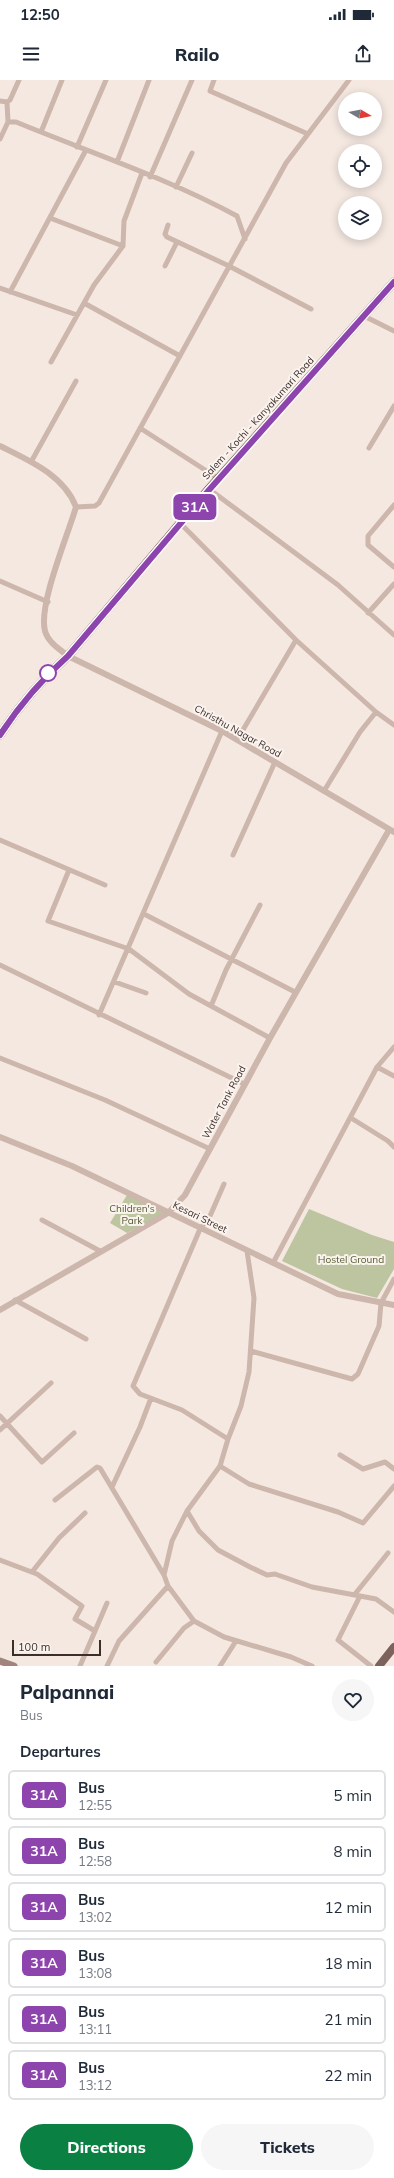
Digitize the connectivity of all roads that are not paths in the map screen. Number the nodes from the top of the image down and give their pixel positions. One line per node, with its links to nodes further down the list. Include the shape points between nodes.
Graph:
1 (19, 80): 9 (street)
2 (62, 80): 11 (street)
3 (105, 80): 14 (street)
4 (149, 80): 17 (street)
5 (192, 80): 19 (street)
6 (214, 80): 12 (street, via 210,91)
7 (348, 80): 12 (street)
8 (0, 102): 9 (street)
9 (7, 102): 10 (street)
10 (8, 122): 11 (street, via 16,122); 13 (street)
11 (41, 132): 14 (street)
12 (308, 134): 23 (street, via 286,163)
13 (0, 138)
14 (77, 146): 15 (street)
15 (86, 150): 17 (street); 21 (street)
16 (192, 153): 20 (street)
17 (117, 162): 18 (street)
18 (142, 173): 19 (street); 25 (street, via 124,221)
19 (150, 177): 20 (street)
20 (176, 187): 23 (street, via 237,216)
21 (50, 218): 25 (street); 30 (street)
22 (168, 225): 24 (street, via 166,236)
23 (245, 239): 27 (street)
24 (177, 242): 26 (street); 27 (street)
25 (123, 246): 31 (street)
26 (165, 266)
27 (230, 266): 32 (street); 36 (street)
28 (394, 282): 34 (highway, Salem - Kochi - Kanyakumari Road)
29 (0, 288): 30 (street)
30 (10, 292): 33 (street)
31 (84, 303): 33 (street); 36 (street)
32 (311, 309)
33 (77, 315): 37 (street)
34 (364, 316): 35 (street); 44 (highway, Salem - Kochi - Kanyakumari Road)
35 (394, 331)
36 (180, 356): 40 (street)
37 (51, 362)
38 (76, 381): 43 (street)
39 (394, 406): 42 (street)
40 (140, 428): 44 (street); 46 (street, via 99,503 95,506)
41 (0, 446): 43 (street)
42 (369, 448)
43 (31, 462): 46 (street, via 62,483)
44 (219, 479): 45 (highway, Salem - Kochi - Kanyakumari Road)
45 (209, 490): 48 (highway, Salem - Kochi - Kanyakumari Road); 53 (street, via 338,585)
46 (76, 506): 52 (street, Christhu Nagar Road)
47 (394, 506): 49 (street, via 366,541)
48 (180, 524): 55 (street); 56 (highway, Salem - Kochi - Kanyakumari Road)
49 (394, 567)
50 (0, 581): 52 (street)
51 (394, 584): 53 (street)
52 (48, 602): 56 (street, Christhu Nagar Road, via 45,630 50,640)
53 (368, 613): 54 (street)
54 (394, 635)
55 (296, 640): 57 (street); 61 (street)
56 (68, 656): 59 (street, Christhu Nagar Road); 60 (highway, Salem - Kochi - Kanyakumari Road, via 48,673)
57 (376, 712): 58 (street); 63 (street, via 360,732)
58 (394, 725)
59 (222, 732): 61 (street, Christhu Nagar Road); 70 (street)
60 (0, 735)
61 (236, 740): 62 (street, Christhu Nagar Road)
62 (275, 762): 63 (street, Christhu Nagar Road); 66 (street)
63 (324, 791): 64 (street, Christhu Nagar Road)
64 (391, 831): 75 (street, Water Tank Road)
65 (0, 840): 67 (street)
66 (233, 855)
67 (69, 870): 68 (street); 71 (street, via 48,921)
68 (105, 885)
69 (260, 905): 72 (street)
70 (144, 914): 71 (street); 72 (street)
71 (129, 949): 74 (street); 77 (street, via 189,994)
72 (232, 959): 75 (street); 77 (street)
73 (0, 965): 78 (street)
74 (115, 982): 76 (street); 78 (street)
75 (295, 992): 79 (street, Water Tank Road)
76 (146, 993)
77 (211, 1006): 79 (street)
78 (100, 1016): 84 (street)
79 (270, 1038): 84 (street, Water Tank Road)
80 (394, 1047): 82 (street)
81 (0, 1058): 88 (street, via 105,1100)
82 (378, 1067): 83 (street); 85 (street)
83 (394, 1076)
84 (244, 1084): 88 (street, Water Tank Road)
85 (351, 1118): 87 (street); 95 (street)
86 (0, 1137): 90 (street, Kesari Street, via 72,1166)
87 (394, 1147)
88 (210, 1150): 90 (street, Water Tank Road, via 185,1195)
89 (224, 1184): 92 (street, via 210,1216)
90 (168, 1213): 92 (street, Kesari Street); 93 (street, Water Tank Road)
91 (42, 1220): 93 (street)
92 (200, 1229): 94 (street, Kesari Street); 104 (street, via 134,1382 137,1392)
93 (100, 1251): 97 (street, Water Tank Road)
94 (247, 1251): 95 (street, Kesari Street); 102 (street, via 254,1298)
95 (273, 1263): 98 (street, Kesari Street, via 338,1294)
96 (394, 1279): 98 (street)
97 (15, 1300): 100 (street, Water Tank Road); 101 (street)
98 (381, 1303): 99 (street, Kesari Street); 102 (street, via 379,1326 358,1374 352,1378)
99 (394, 1305)
100 (0, 1310)
101 (86, 1338)
102 (251, 1351): 109 (street, via 241,1406)
103 (51, 1383): 106 (street)
104 (151, 1398): 109 (street, via 182,1410); 114 (street)
105 (0, 1416): 106 (street)
106 (7, 1423): 107 (street); 108 (street, via 42,1462)
107 (0, 1430)
108 (74, 1433)
109 (228, 1439): 111 (street)
110 (340, 1455): 112 (street, via 363,1469 384,1462)
111 (220, 1466): 113 (street, via 249,1484 338,1512 363,1523); 116 (street)
112 (394, 1469)
113 (394, 1486)
114 (112, 1487): 115 (street, via 97,1467); 121 (street)
115 (55, 1500)
116 (187, 1511): 121 (street, via 172,1541); 123 (street, via 199,1531 218,1550 250,1567 267,1575 275,1574 312,1587)
117 (85, 1513): 120 (street, via 59,1538)
118 (388, 1553): 123 (street)
119 (0, 1560): 120 (street)
120 (32, 1572): 127 (street, via 82,1606 75,1619)
121 (164, 1575): 122 (street)
122 (168, 1586): 126 (street); 134 (street, via 119,1641)
123 (357, 1595): 125 (street, via 376,1599); 137 (street, via 338,1640)
124 (108, 1603): 127 (street)
125 (394, 1612)
126 (194, 1621): 128 (street); 131 (street, via 184,1628)
127 (95, 1631): 133 (street)
128 (236, 1641): 135 (street); 136 (street)
129 (394, 1647): 138 (main road)
130 (0, 1660): 132 (main road)
131 (156, 1662)
132 (14, 1666)
133 (80, 1666)
134 (107, 1666)
135 (220, 1666)
136 (312, 1666)
137 (371, 1666)
138 (379, 1666)

